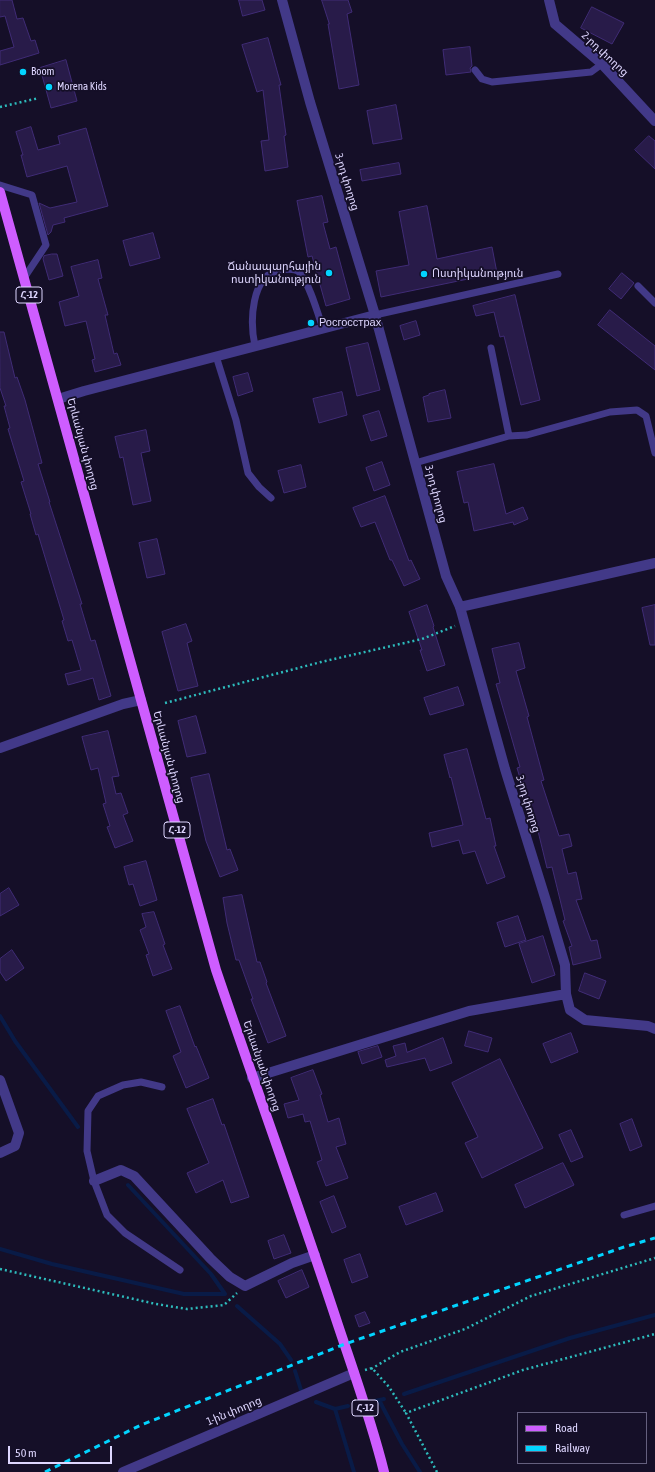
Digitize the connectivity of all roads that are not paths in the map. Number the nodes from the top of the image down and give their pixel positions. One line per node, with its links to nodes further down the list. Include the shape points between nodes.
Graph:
1 (282, 0): 12 (street, 3-րդ փողոց, via 310,102)
2 (549, 0): 3 (street, 2-րդ փողոց, via 555,24)
3 (602, 64): 4 (lane, via 591,72 492,82 482,79); 5 (street, 2-րդ փողոց)
4 (474, 70)
5 (655, 122)
6 (0, 185): 9 (lane, via 32,195 46,245)
7 (0, 192): 9 (main road, Երևանյան փողոց / Հ-12)
8 (558, 274): 12 (lane)
9 (24, 278): 17 (main road, Երևանյան փողոց / Հ-12)
10 (638, 286): 11 (lane)
11 (655, 304)
12 (375, 315): 13 (street); 20 (street, 3-րդ փողոց)
13 (324, 328): 14 (street); 14 (lane, via 305,279 298,271 289,268 277,270 267,276 259,286 253,309 252,335)
14 (255, 346): 16 (street)
15 (491, 348): 18 (lane)
16 (216, 356): 17 (street); 21 (lane, via 236,420 248,473)
17 (58, 399): 24 (main road, Երևանյան փողոց / Հ-12)
18 (509, 436): 19 (lane, via 527,435 610,412 637,410 646,416); 20 (lane)
19 (655, 453)
20 (416, 463): 23 (street, 3-րդ փողոց, via 446,576)
21 (271, 498)
22 (655, 563): 23 (street)
23 (460, 607): 26 (street, 3-րդ փողոց, via 505,769 565,965)
24 (141, 700): 25 (street, via 123,704); 28 (main road, Երևանյան փողոց / Հ-12, via 216,970)
25 (0, 748)
26 (566, 994): 27 (street, 3-րդ փողոց, via 570,1010 585,1020 648,1026); 28 (street, via 469,1011)
27 (655, 1029)
28 (252, 1078): 35 (main road, Երևանյան փողոց / Հ-12)
29 (0, 1080): 31 (street, via 19,1133 15,1146)
30 (162, 1087): 32 (lane, via 141,1082 123,1085 98,1096 88,1110 87,1151)
31 (0, 1153)
32 (94, 1181): 35 (street, via 121,1170 134,1176 210,1258 230,1277 245,1286); 36 (lane, via 108,1215 125,1233)
33 (655, 1206): 34 (lane)
34 (624, 1215)
35 (315, 1255): 37 (main road, Երևանյան փողոց / Հ-12)
36 (180, 1270)
37 (354, 1373): 38 (street, 1-ին փողոց); 39 (main road, Հ-12)
38 (123, 1472)
39 (384, 1472)

